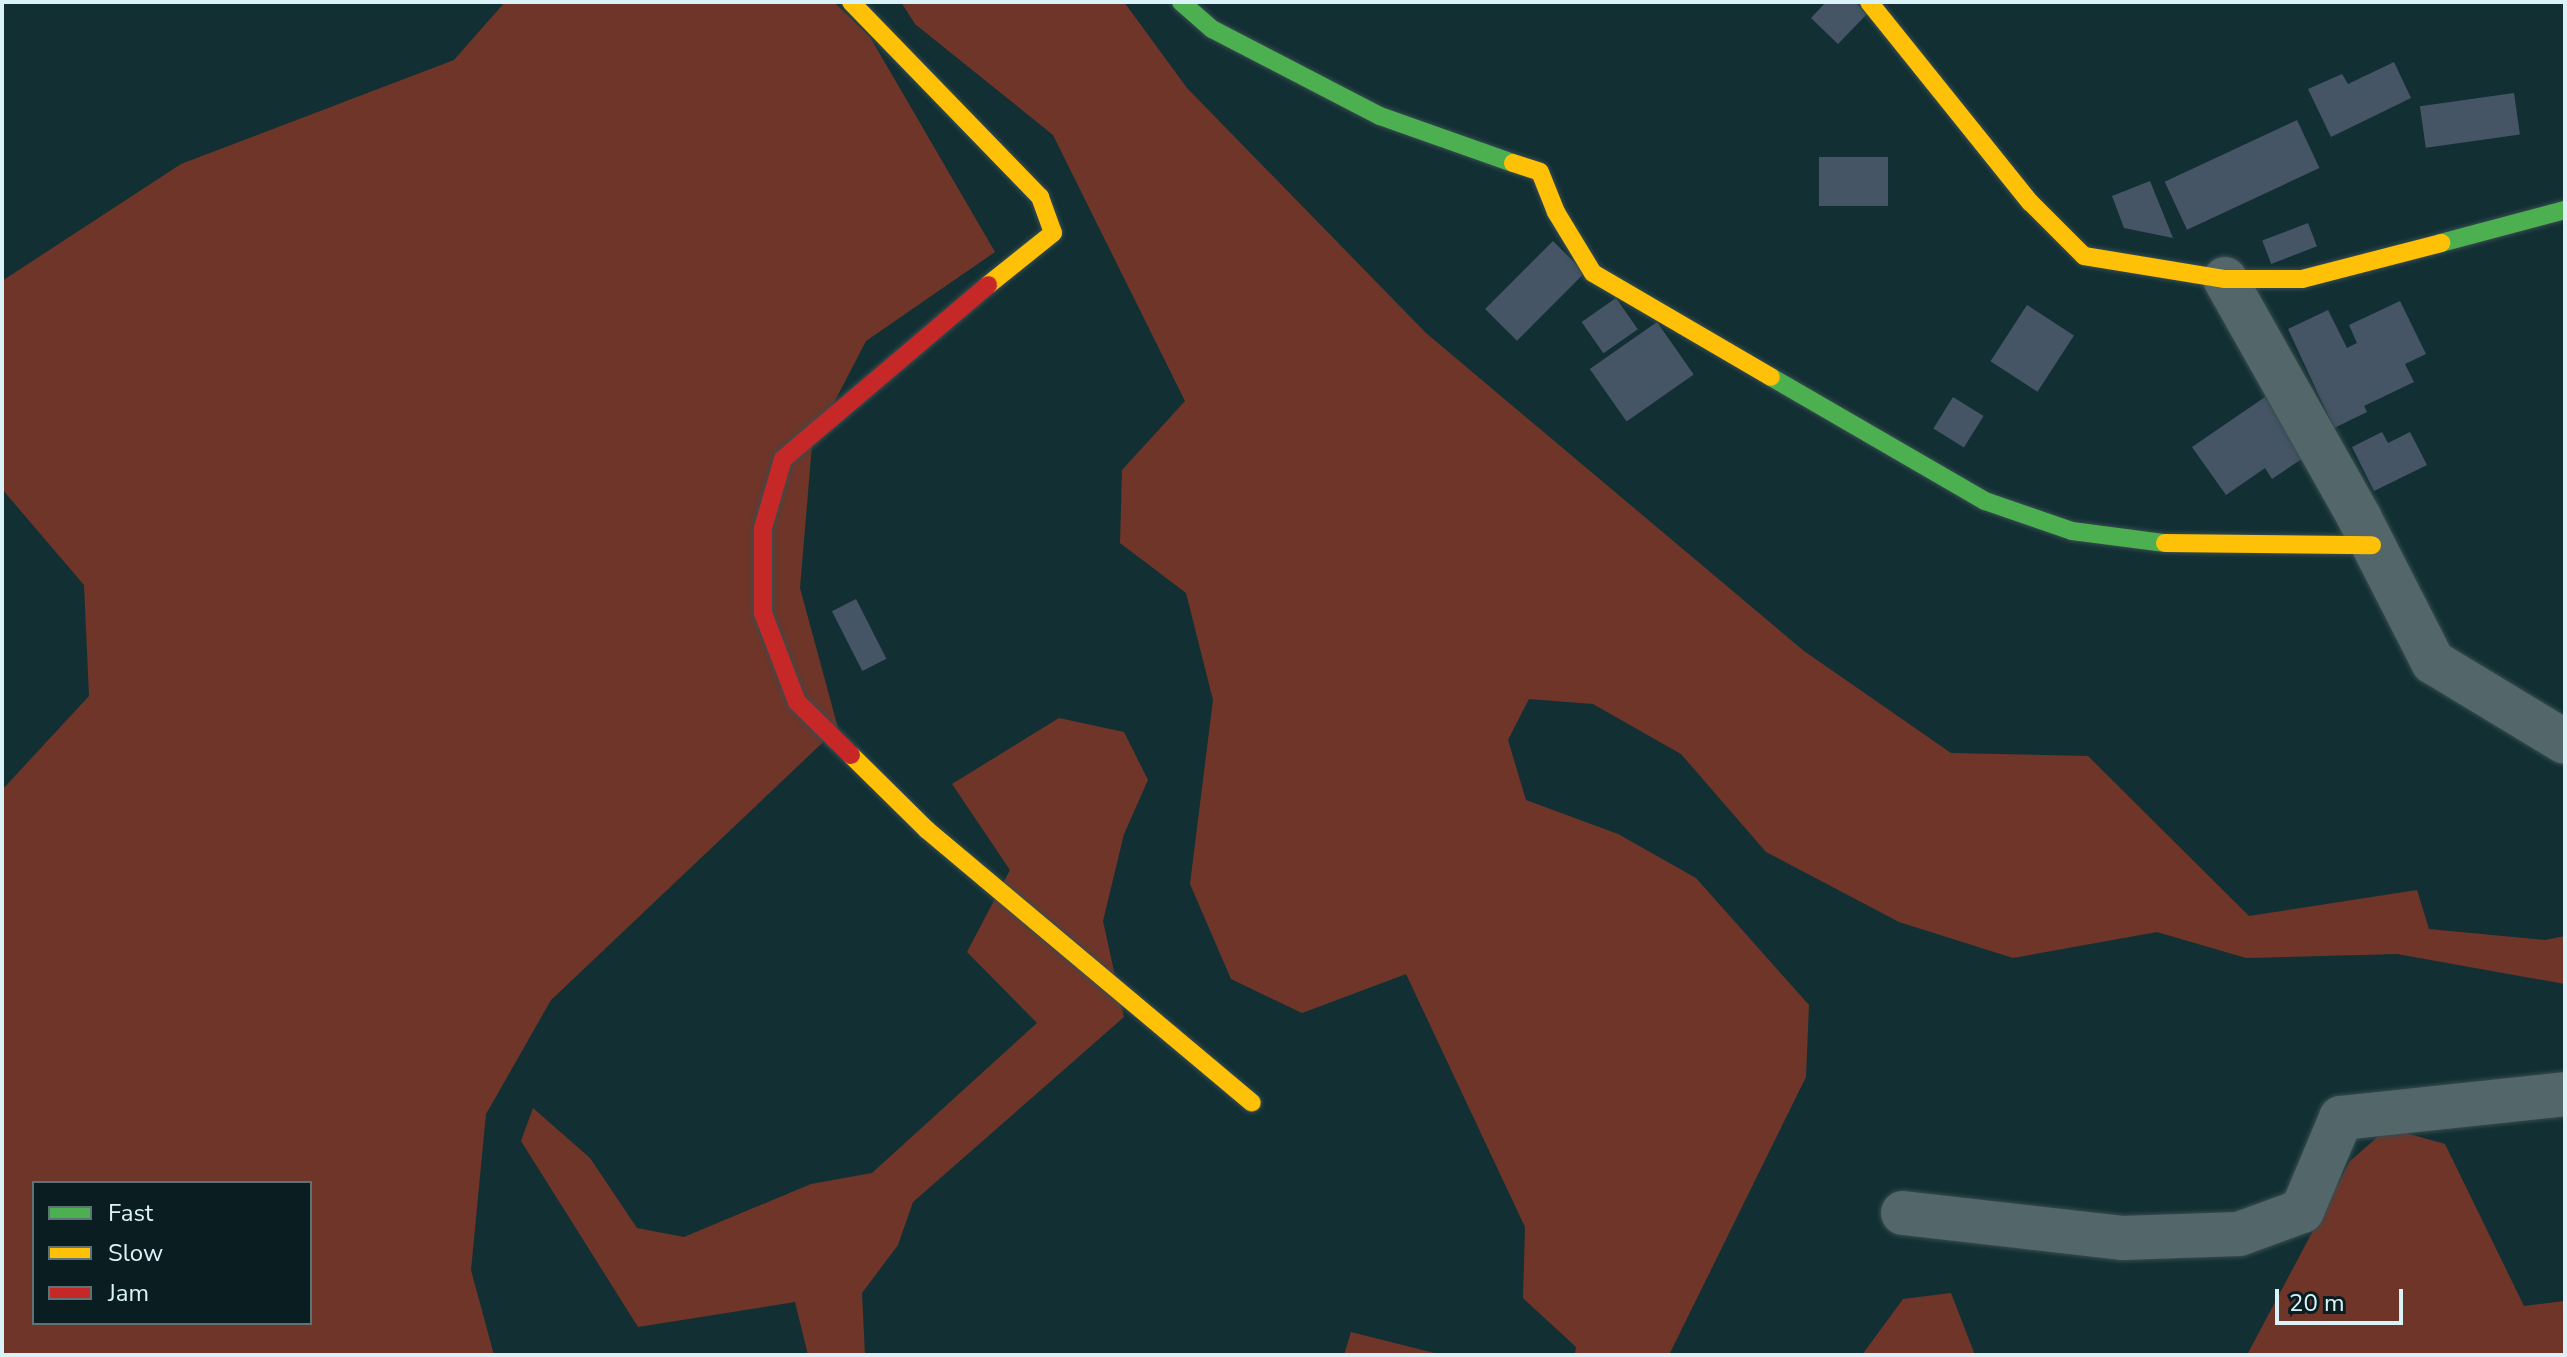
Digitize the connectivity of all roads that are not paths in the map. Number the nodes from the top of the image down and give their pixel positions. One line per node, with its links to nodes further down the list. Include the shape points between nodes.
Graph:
1 (851, 2): 9 (street, via 1040,197 1053,233 783,459 763,528 763,613 797,702 927,830)
2 (1181, 2): 6 (street, via 1212,29 1380,116 1540,172 1556,212 1593,273 1985,501 2072,531 2154,543)
3 (1869, 2): 5 (street, via 2030,202 2084,256)
4 (2565, 210): 5 (street, via 2302,279)
5 (2225, 279): 6 (street)
6 (2372, 545): 7 (street, via 2433,662)
7 (2565, 742)
8 (2565, 1094): 10 (street, via 2341,1118 2302,1211 2239,1234 2122,1238)
9 (1252, 1103)
10 (1903, 1213)

